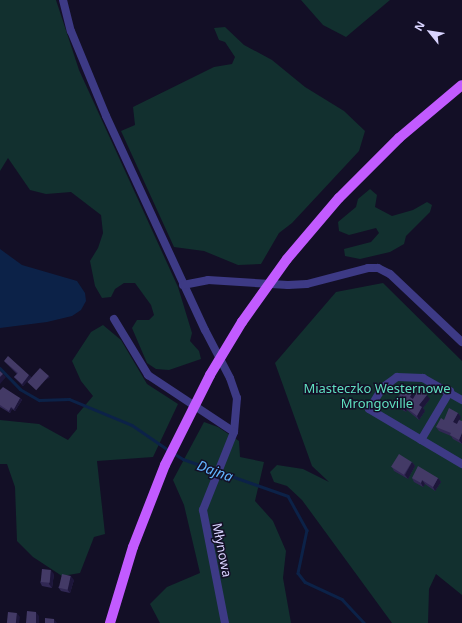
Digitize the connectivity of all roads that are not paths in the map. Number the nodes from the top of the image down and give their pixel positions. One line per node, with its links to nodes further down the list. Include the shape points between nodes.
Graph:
1 (63, 0): 3 (street, via 86,67)
2 (462, 85): 11 (main road, via 367,168 302,241 255,302 210,375 165,465 141,524)
3 (183, 285): 5 (street, via 208,280 307,284 368,268 378,268 390,274); 8 (street, via 234,389 237,409)
4 (114, 319): 8 (street, via 148,375)
5 (462, 342)
6 (450, 392): 7 (street); 9 (street); 9 (street, via 422,378 397,377 383,387 369,409)
7 (462, 400)
8 (234, 432): 12 (street, Młynowa, via 203,510)
9 (422, 440): 10 (street)
10 (462, 464)
11 (110, 623)
12 (225, 623)

